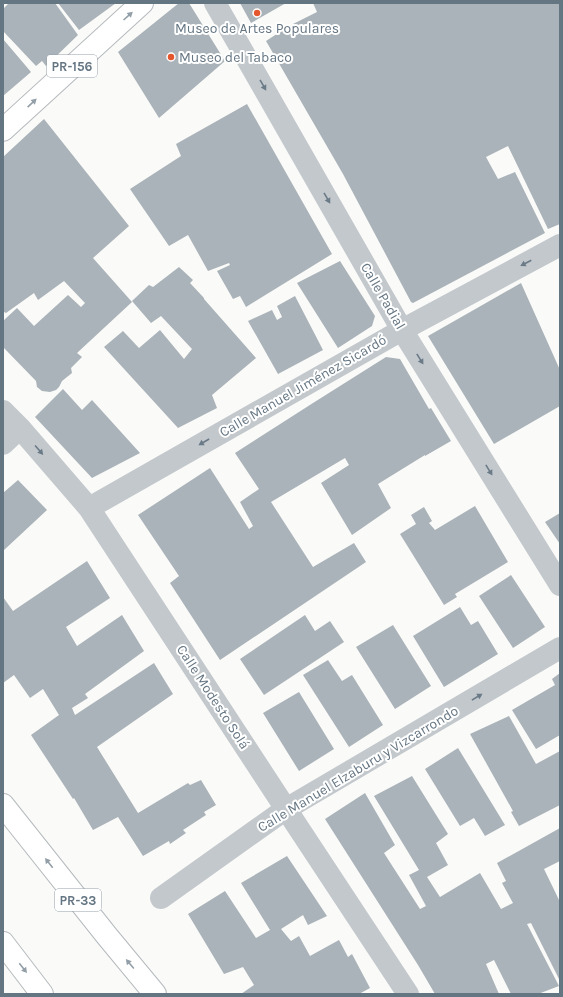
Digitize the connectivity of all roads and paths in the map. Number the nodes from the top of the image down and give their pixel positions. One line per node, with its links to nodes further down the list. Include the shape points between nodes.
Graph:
1 (142, 3): 3 (main road, PR-156, one-way to 1)
2 (215, 3): 5 (street, Calle Padial, one-way to 5)
3 (3, 130)
4 (560, 245): 5 (street, Calle Manuel Jiménez Sicardó, one-way to 5)
5 (402, 330): 9 (street, Calle Manuel Jiménez Sicardó, one-way to 9); 10 (street, Calle Padial, one-way to 10)
6 (3, 411): 7 (street, Calle Modesto Solá)
7 (20, 428): 8 (street); 9 (street, Calle Modesto Solá, one-way to 9)
8 (3, 444)
9 (90, 508): 13 (street, Calle Modesto Solá)
10 (560, 585)
11 (560, 648): 13 (street, Calle Manuel Elzaburu y Vizcarrondo, one-way to 11)
12 (3, 805): 17 (main road, PR-33, one-way to 12)
13 (286, 809): 14 (street, Calle Manuel Elzaburu y Vizcarrondo); 18 (street, Calle Modesto Solá)
14 (161, 898)
15 (3, 943): 16 (main road, one-way to 16)
16 (42, 994)
17 (155, 994)
18 (408, 994)

